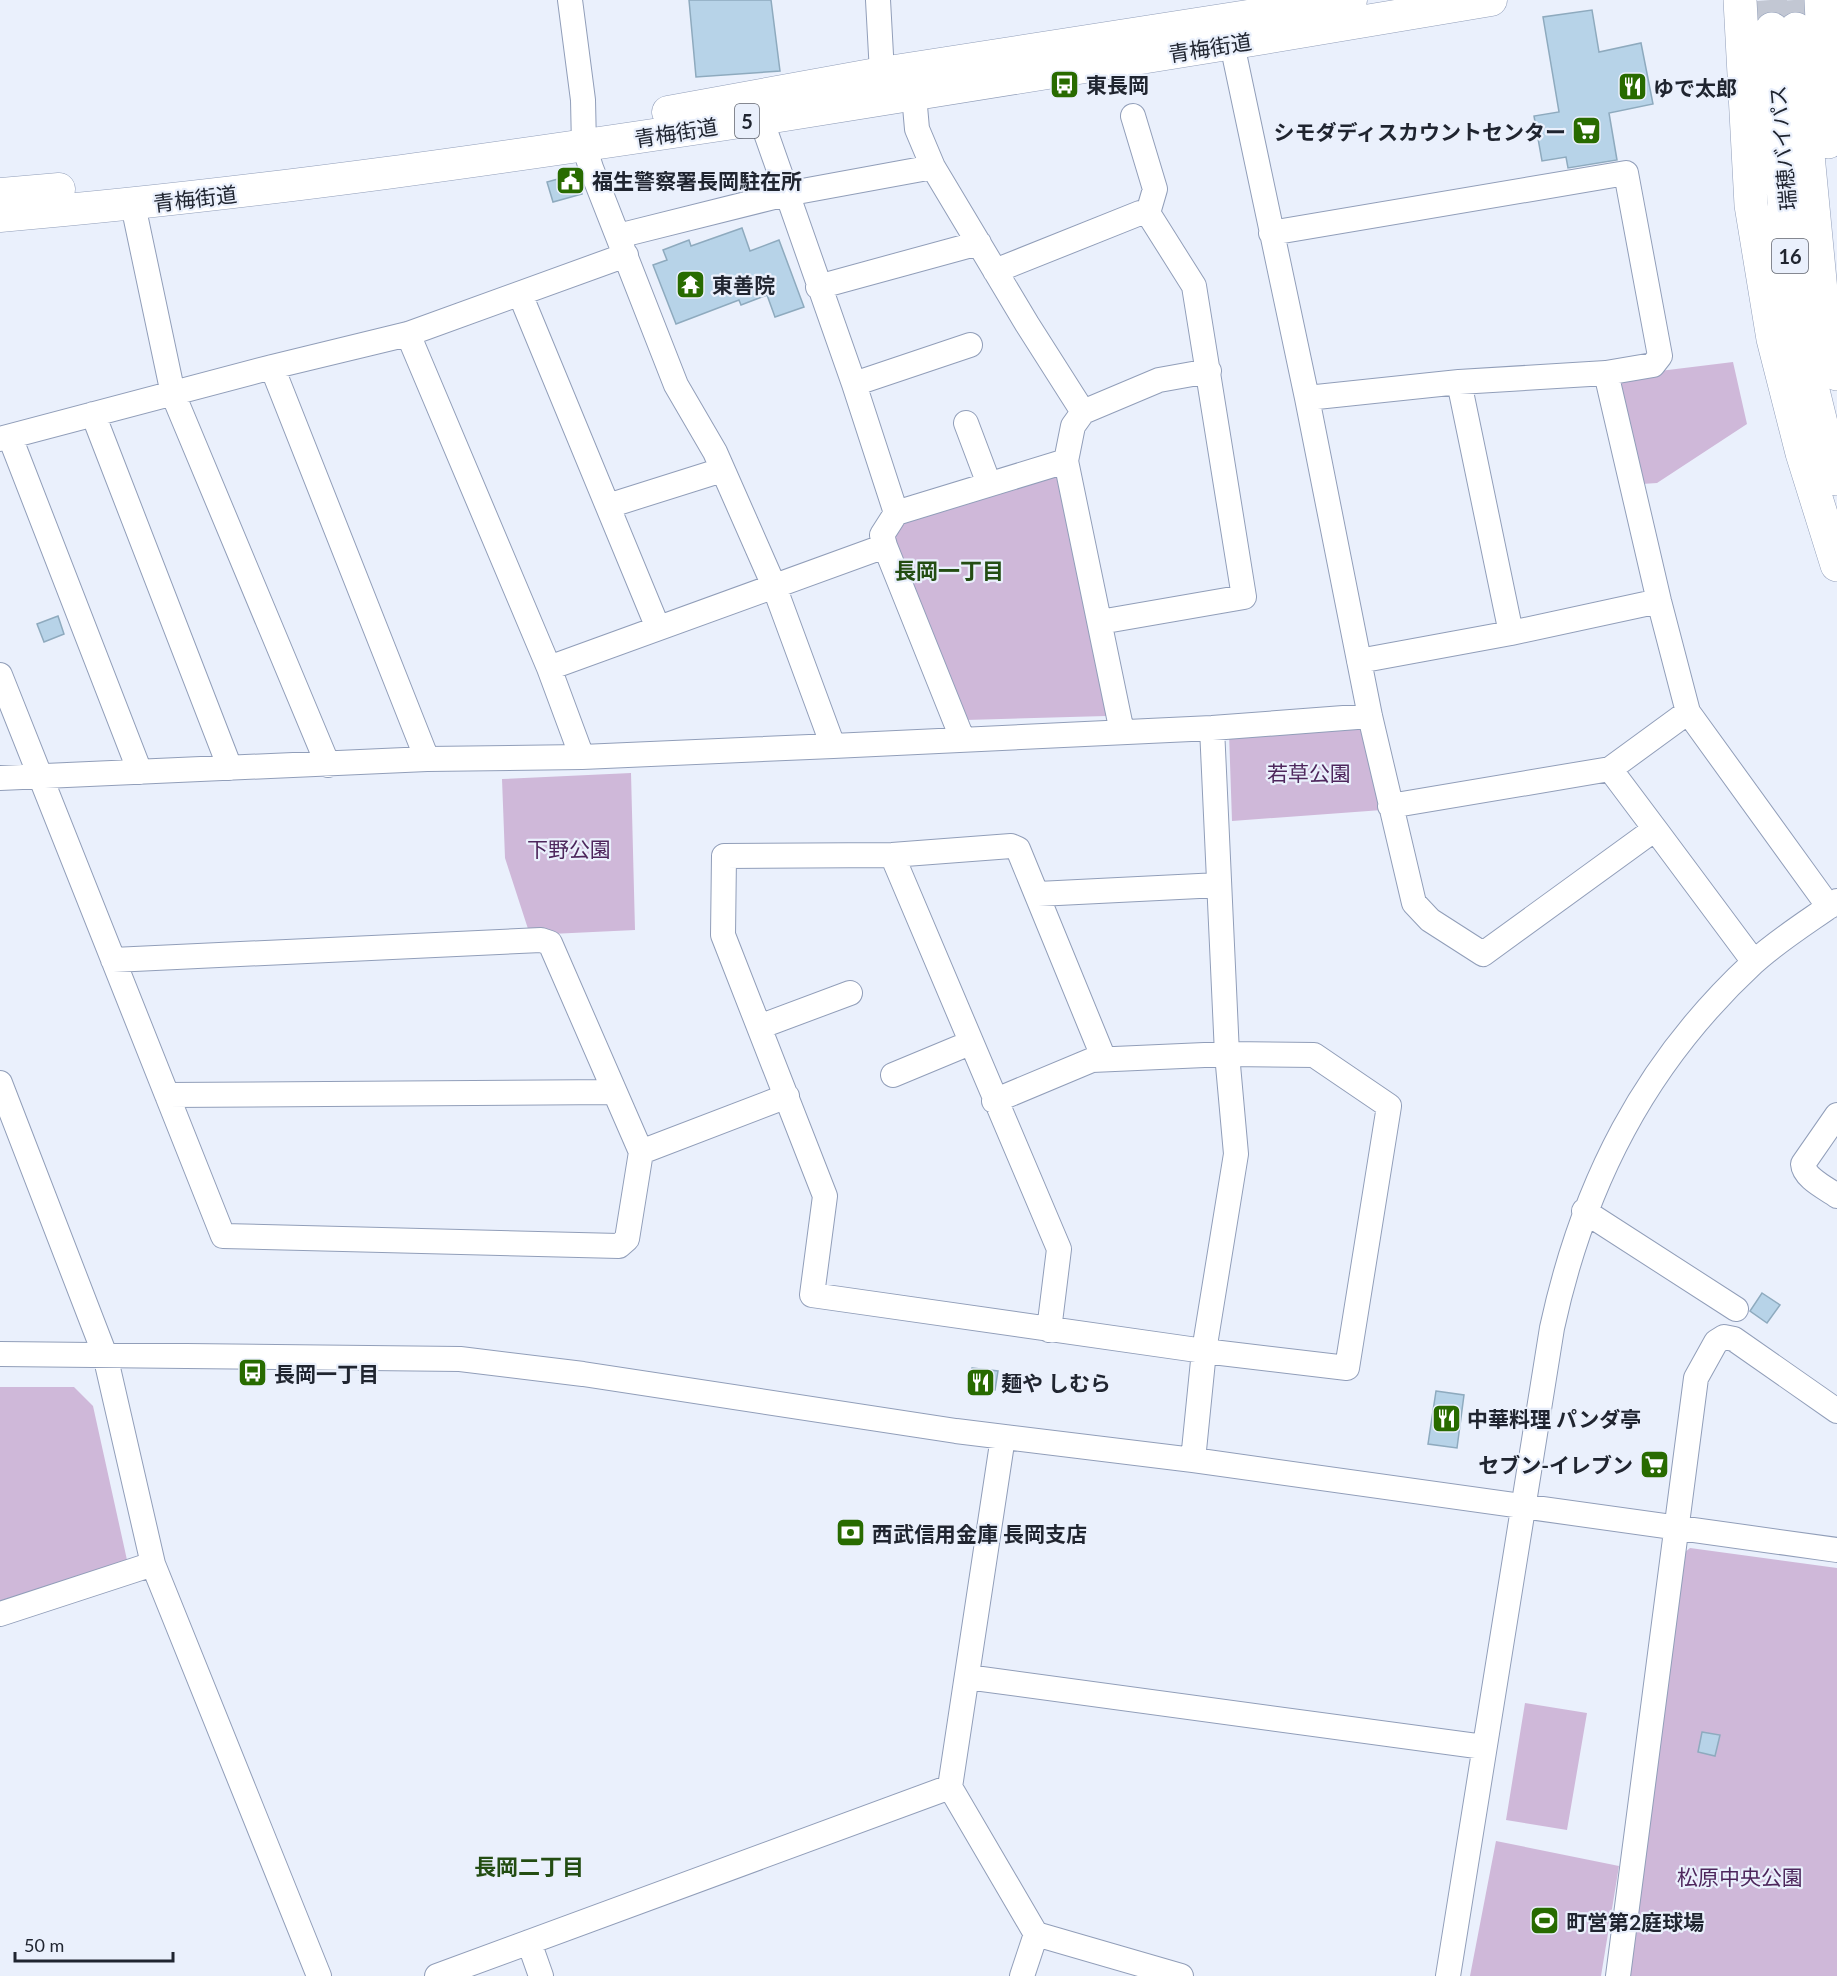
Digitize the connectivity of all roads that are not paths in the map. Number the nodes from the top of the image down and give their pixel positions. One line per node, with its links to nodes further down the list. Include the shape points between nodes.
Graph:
1 (570, 0): 12 (street)
2 (879, 0): 8 (street)
3 (1491, 0): 7 (main road, 青梅街道 / 5)
4 (1740, 0): 47 (highway, via 1751,205 1771,328 1802,453)
5 (1821, 0): 22 (highway)
6 (1342, 1): 8 (main road, 青梅街道 / 5)
7 (1232, 44): 9 (main road, 青梅街道 / 5); 19 (street)
8 (882, 73): 12 (main road, 青梅街道 / 5)
9 (914, 95): 11 (main road, 青梅街道 / 5); 13 (street, via 917,129)
10 (1133, 116): 17 (street, via 1155,189)
11 (760, 118): 12 (main road, 青梅街道 / 5); 15 (street)
12 (584, 137): 14 (main road, 青梅街道 / 5); 16 (main road, 青梅街道 / 5, via 288,187); 21 (street)
13 (933, 167): 15 (street); 20 (street)
14 (0, 194)
15 (786, 194): 21 (street); 24 (street)
16 (133, 205): 18 (main road, 青梅街道 / 5); 34 (street)
17 (1148, 213): 23 (street); 29 (street, via 1194,286)
18 (0, 216)
19 (1272, 233): 30 (street, via 1626,172 1660,356 1653,365); 35 (street)
20 (979, 243): 23 (street); 24 (street)
21 (622, 246): 25 (street); 41 (street, via 676,385)
22 (1837, 255)
23 (995, 271): 36 (street)
24 (818, 287): 33 (street)
25 (520, 294): 26 (street); 44 (street)
26 (408, 334): 28 (street); 54 (street)
27 (970, 345): 33 (street)
28 (272, 367): 34 (street); 63 (street)
29 (1209, 371): 36 (street, via 1159,380); 50 (street, via 1244,597)
30 (1606, 373): 32 (street); 49 (street)
31 (1837, 374): 42 (highway, 瑞穂バイパス / 16, via 1821,291 1784,29 1791,269 1804,352)
32 (1459, 382): 35 (street); 52 (street)
33 (854, 384): 45 (street)
34 (173, 394): 37 (street); 64 (street)
35 (1307, 398): 53 (street)
36 (1083, 412): 40 (street, via 1073,426)
37 (93, 414): 39 (street); 65 (street)
38 (966, 423): 43 (street)
39 (5, 438): 67 (street)
40 (1066, 460): 43 (street); 50 (street)
41 (722, 470): 44 (street); 48 (street)
42 (1837, 479)
43 (989, 483): 45 (street)
44 (608, 506): 51 (street)
45 (896, 513): 46 (street, via 882,535)
46 (885, 546): 48 (street); 60 (street)
47 (1837, 565)
48 (774, 586): 51 (street); 61 (street)
49 (1659, 601): 52 (street); 56 (street)
50 (1100, 622): 59 (street)
51 (658, 628): 54 (street)
52 (1510, 633): 53 (street)
53 (1359, 661): 57 (street)
54 (549, 668): 62 (street)
55 (0, 675): 68 (street)
56 (1688, 712): 66 (street); 75 (street)
57 (1370, 716): 58 (street); 70 (street)
58 (1212, 728): 59 (street); 73 (street)
59 (1122, 732): 60 (street)
60 (962, 738): 61 (street)
61 (833, 746): 62 (street)
62 (582, 757): 63 (street)
63 (427, 759): 64 (street)
64 (328, 765): 65 (street)
65 (230, 768): 67 (street)
66 (1610, 769): 70 (street); 71 (street)
67 (140, 772): 68 (street)
68 (40, 776): 69 (street); 76 (street)
69 (0, 778)
70 (1390, 806): 71 (street, via 1414,903 1430,920 1483,954)
71 (1655, 830): 77 (street)
72 (892, 855): 74 (street, via 1011,846 1022,855); 79 (street, via 724,856 723,935); 80 (street)
73 (1219, 885): 74 (street); 81 (street)
74 (1038, 894): 82 (street)
75 (1833, 904): 77 (street)
76 (113, 960): 85 (street, via 541,940 555,950); 86 (street)
77 (1754, 962): 92 (street, via 1689,1031 1638,1101)
78 (850, 993): 79 (street)
79 (759, 1027): 87 (street)
80 (970, 1043): 83 (street); 88 (street)
81 (1227, 1054): 82 (street); 95 (street, via 1236,1154); 95 (street, via 1314,1055 1389,1106 1347,1368)
82 (1104, 1059): 88 (street, via 1092,1060)
83 (893, 1075)
84 (0, 1083): 97 (street)
85 (614, 1092): 86 (street); 90 (street)
86 (167, 1095): 90 (street, via 223,1236 620,1246 627,1239)
87 (787, 1096): 90 (street); 94 (street, via 825,1196 812,1295)
88 (994, 1101): 94 (street, via 1059,1249)
89 (1837, 1115): 91 (street, via 1803,1164 1808,1175)
90 (641, 1152)
91 (1837, 1196)
92 (1584, 1211): 93 (street); 101 (street, via 1571,1247 1552,1328)
93 (1736, 1309)
94 (1049, 1330): 95 (street)
95 (1204, 1351): 100 (street)
96 (0, 1354): 97 (street)
97 (105, 1354): 99 (street, via 460,1359); 104 (street)
98 (1837, 1411): 102 (street, via 1734,1339 1724,1337 1716,1342 1696,1378)
99 (1003, 1437): 100 (street); 106 (street)
100 (1193, 1460): 101 (street)
101 (1522, 1506): 102 (street); 107 (street)
102 (1676, 1528): 103 (street); 117 (street)
103 (1837, 1550)
104 (153, 1564): 105 (street); 111 (street)
105 (0, 1614)
106 (967, 1677): 107 (street); 108 (street)
107 (1484, 1747): 116 (street)
108 (950, 1787): 109 (street); 110 (street)
109 (1036, 1934): 114 (street); 115 (street)
110 (529, 1942): 112 (street); 113 (street)
111 (319, 1976)
112 (437, 1976)
113 (541, 1976)
114 (1022, 1976)
115 (1181, 1976)
116 (1448, 1976)
117 (1618, 1976)

